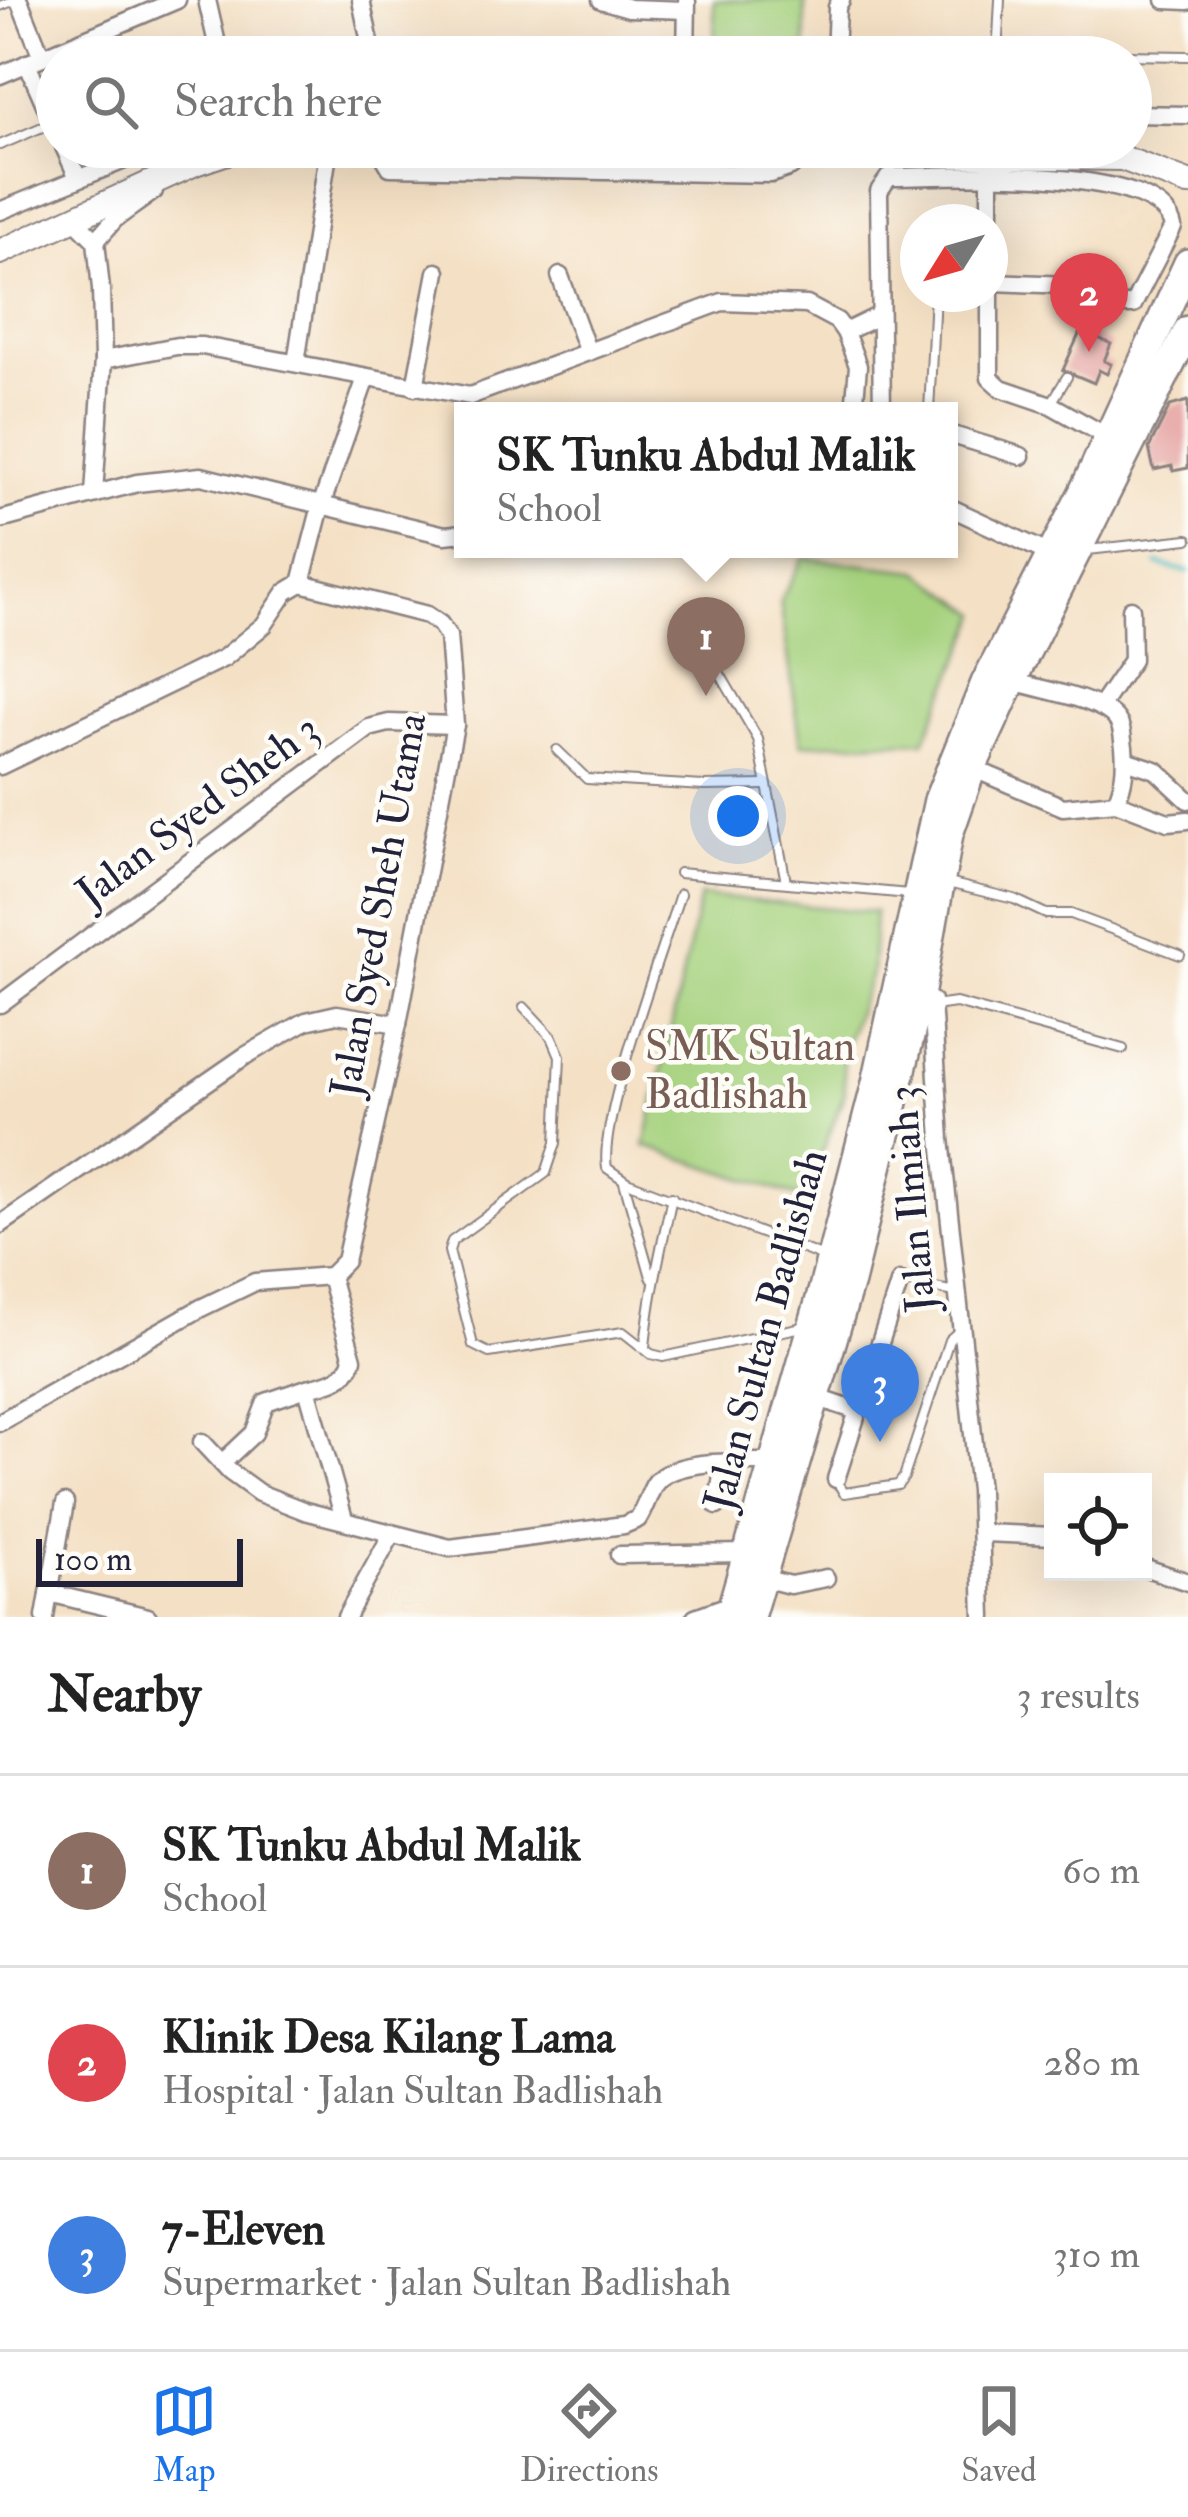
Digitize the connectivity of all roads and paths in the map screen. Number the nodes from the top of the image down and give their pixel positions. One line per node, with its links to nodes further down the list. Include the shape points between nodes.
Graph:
1 (17, 0): 11 (lane); 20 (street)
2 (177, 0): 12 (street)
3 (207, 0): 13 (street)
4 (361, 0): 14 (street)
5 (601, 0): 10 (street, via 629,8)
6 (841, 0): 16 (street)
7 (1000, 0): 17 (lane)
8 (1165, 0): 9 (street)
9 (1188, 2)
10 (687, 5): 15 (street)
11 (0, 6)
12 (91, 36)
13 (216, 36)
14 (369, 36)
15 (686, 36)
16 (836, 36)
17 (998, 36)
18 (1152, 56): 19 (lane)
19 (1188, 56)
20 (34, 60): 21 (street); 22 (street)
21 (36, 66)
22 (0, 75)
23 (1152, 114): 24 (street)
24 (1188, 115)
25 (36, 132): 26 (lane)
26 (0, 145)
27 (1152, 166): 39 (street)
28 (73, 168): 38 (street)
29 (103, 168): 38 (street)
30 (184, 168): 42 (street)
31 (188, 168): 43 (street)
32 (326, 168): 56 (street)
33 (444, 168): 34 (street, via 771,174)
34 (788, 168)
35 (972, 168): 51 (street, via 883,183)
36 (990, 168): 40 (street)
37 (1005, 168): 48 (street, via 1101,183 1162,208 1173,227 1125,308 1069,285)
38 (78, 178): 41 (street)
39 (1188, 183)
40 (991, 204)
41 (0, 212)
42 (74, 219): 43 (street); 44 (street)
43 (96, 241): 55 (street)
44 (0, 252)
45 (1188, 263): 65 (main road, Jalan Sultan Badlishah)
46 (437, 272): 59 (street)
47 (560, 276): 54 (street)
48 (1008, 283)
49 (934, 312): 62 (lane)
50 (991, 312): 63 (street, via 990,378)
51 (880, 315): 52 (street); 61 (street)
52 (845, 332): 54 (street, via 807,305 740,300); 60 (street, via 858,367)
53 (1184, 349): 73 (main road, Jalan Sultan Badlishah)
54 (586, 350): 59 (street, via 470,396)
55 (103, 360): 56 (street, via 191,346); 67 (street)
56 (296, 363): 58 (street)
57 (1066, 377): 63 (lane)
58 (365, 378): 59 (street); 68 (street)
59 (415, 387)
60 (855, 402)
61 (882, 402)
62 (929, 402)
63 (1051, 405): 65 (street)
64 (958, 437): 66 (street)
65 (1108, 437): 74 (main road, Jalan Sultan Badlishah)
66 (1021, 455)
67 (94, 494): 68 (street, via 201,476); 70 (street)
68 (321, 506): 71 (street); 75 (street)
69 (958, 511): 74 (street)
70 (0, 520)
71 (454, 534)
72 (1188, 539): 73 (lane)
73 (1080, 551): 78 (main road, Jalan Sultan Badlishah)
74 (1050, 554): 91 (main road, Jalan Sultan Badlishah, via 956,747 925,848)
75 (301, 583): 80 (street, Jalan Syed Sheh Utama, via 440,624 448,636); 83 (street, via 224,658)
76 (1131, 609): 79 (street, via 1132,660)
77 (709, 655): 85 (lane, via 758,740)
78 (1012, 681): 79 (street); 84 (main road, Jalan Sultan Badlishah)
79 (1100, 706): 82 (street, via 1121,726)
80 (455, 725): 95 (street, Jalan Syed Sheh 3, via 369,728); 97 (street, Jalan Syed Sheh Utama)
81 (557, 750): 85 (lane, via 587,779)
82 (1125, 760): 86 (street, via 1156,770); 87 (street)
83 (0, 766)
84 (972, 769): 87 (street, via 1063,807); 91 (main road, Jalan Sultan Badlishah)
85 (766, 785): 90 (lane)
86 (1188, 800)
87 (1116, 802): 88 (street, via 1168,822)
88 (1188, 820)
89 (679, 873): 90 (lane)
90 (786, 882): 91 (lane)
91 (928, 888): 93 (lane, via 1071,914); 94 (main road, Jalan Sultan Badlishah); 102 (main road, Jalan Sultan Badlishah, via 886,1040)
92 (680, 894): 99 (lane, via 604,1156)
93 (1180, 955)
94 (926, 1001): 98 (lane); 102 (main road, Jalan Sultan Badlishah); 107 (street, Jalan Ilmiah 3)
95 (0, 1004)
96 (524, 1007): 110 (lane, via 560,1056 556,1142 546,1173 452,1241 472,1345 489,1353 623,1332)
97 (398, 1024): 101 (street, via 337,1014 306,1021); 104 (street, Jalan Syed Sheh Utama, via 345,1261)
98 (1123, 1049)
99 (624, 1180): 100 (lane); 105 (lane)
100 (672, 1197): 103 (lane); 105 (lane)
101 (0, 1226)
102 (852, 1226): 103 (main road, Jalan Sultan Badlishah); 112 (main road, Jalan Sultan Badlishah)
103 (831, 1259): 108 (main road, Jalan Sultan Badlishah)
104 (334, 1273): 111 (street, via 353,1359 340,1378); 114 (street, via 255,1282)
105 (651, 1278): 110 (lane)
106 (900, 1281): 107 (lane); 113 (street)
107 (956, 1293): 109 (street, Jalan Ilmiah 3)
108 (813, 1324): 110 (lane, via 663,1358); 116 (main road, Jalan Sultan Badlishah)
109 (961, 1330): 119 (lane, via 949,1340 898,1485 844,1492); 123 (street, Jalan Ilmiah 3)
110 (645, 1348)
111 (307, 1388): 117 (street, via 266,1402 254,1433); 122 (street)
112 (815, 1396): 113 (street); 127 (main road, Jalan Sultan Badlishah)
113 (857, 1411): 119 (street)
114 (0, 1422)
115 (202, 1442): 117 (street)
116 (773, 1462): 118 (street); 127 (main road, Jalan Sultan Badlishah)
117 (222, 1463): 122 (street, via 259,1493)
118 (724, 1464): 121 (street); 124 (street, via 669,1471 638,1520 624,1526 450,1548)
119 (836, 1479)
120 (65, 1503): 131 (street)
121 (717, 1506)
122 (344, 1520): 124 (street)
123 (983, 1533): 125 (street); 137 (street, Jalan Ilmiah 3)
124 (392, 1534): 135 (street)
125 (1044, 1536)
126 (619, 1555): 127 (street)
127 (755, 1565): 129 (street, via 790,1585); 132 (main road, Jalan Sultan Badlishah)
128 (1152, 1570): 130 (street)
129 (826, 1578)
130 (1188, 1582)
131 (49, 1592): 133 (street); 134 (street)
132 (737, 1613): 136 (street)
133 (45, 1617)
134 (148, 1617)
135 (346, 1617)
136 (695, 1617)
137 (982, 1617)

